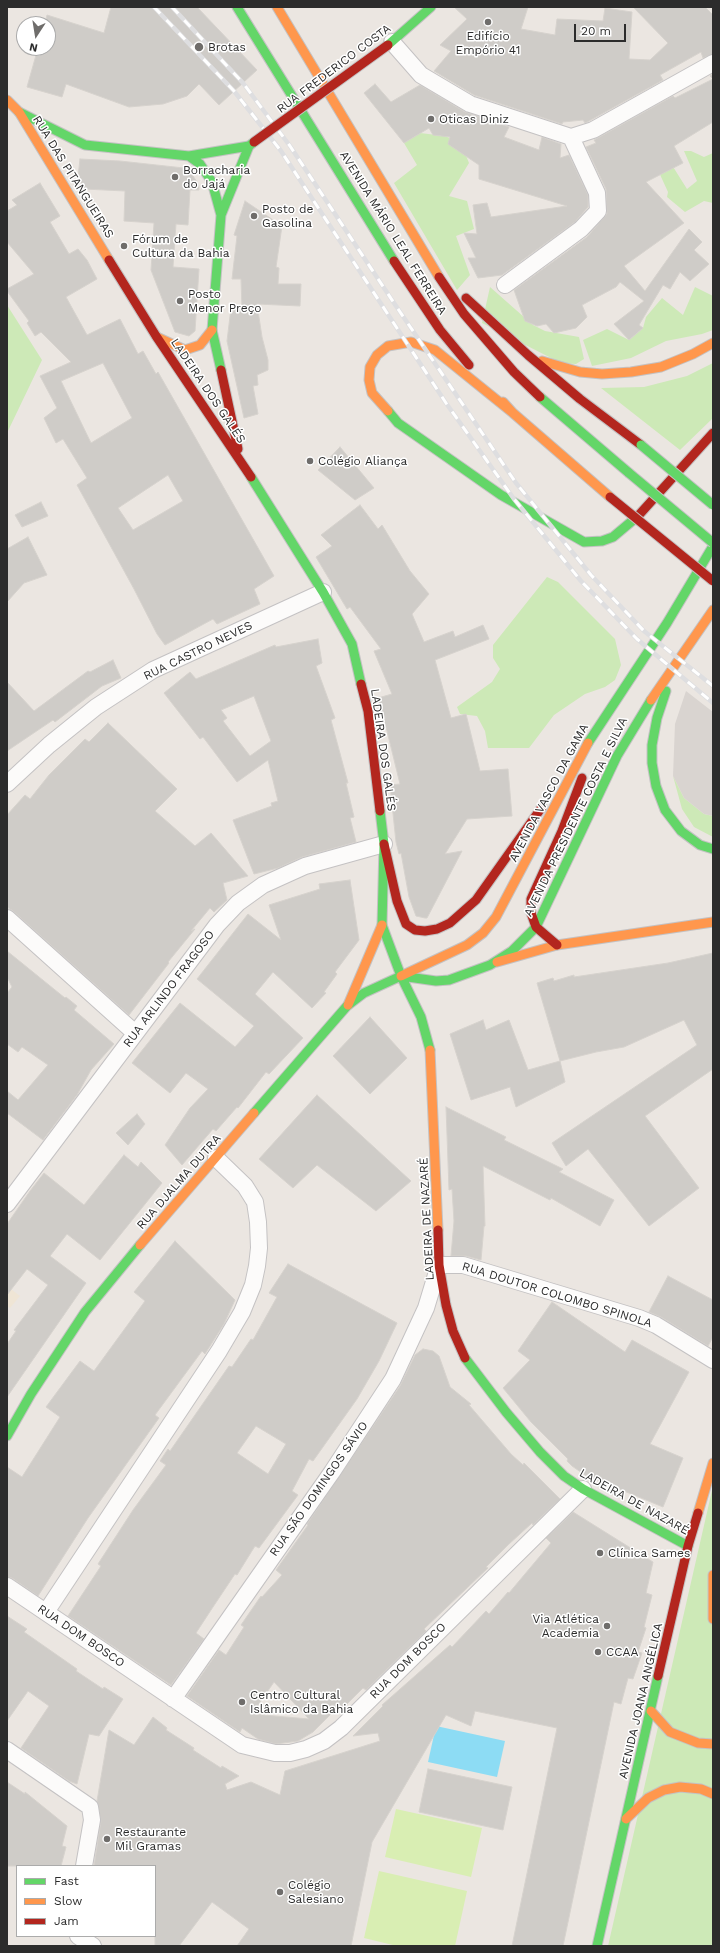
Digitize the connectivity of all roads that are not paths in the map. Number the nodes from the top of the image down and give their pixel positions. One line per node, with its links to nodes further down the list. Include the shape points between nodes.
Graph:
1 (237, 7): 22 (main road, AVENIDA MÁRIO LEAL FERREIRA, via 412,290 449,342)
2 (277, 7): 16 (main road, AVENIDA MÁRIO LEAL FERREIRA)
3 (431, 7): 4 (main road, RUA FREDERICO COSTA)
4 (390, 44): 8 (street, via 421,75 470,104); 9 (main road, RUA FREDERICO COSTA, bridge)
5 (713, 64): 8 (street, via 593,130)
6 (7, 100): 7 (main road, RUA DAS PITANGUEIRAS)
7 (19, 112): 10 (main road, RUA DAS PITANGUEIRAS); 14 (main road, RUA DAS PITANGUEIRAS)
8 (571, 137): 17 (street, via 598,193 598,211 581,229)
9 (252, 144): 12 (main road, RUA FREDERICO COSTA); 15 (main road)
10 (85, 145): 11 (main road); 12 (main road, RUA FREDERICO COSTA)
11 (74, 151)
12 (189, 156): 15 (main road, via 200,164 212,182)
13 (62, 160): 14 (main road)
14 (57, 173): 19 (main road, RUA DAS PITANGUEIRAS)
15 (221, 215): 18 (main road, LADEIRA DOS GALÉS)
16 (432, 266): 21 (main road); 26 (main road, AVENIDA MÁRIO LEAL FERREIRA, bridge, via 464,314 514,372 586,438)
17 (505, 285)
18 (212, 330): 19 (main road, via 195,348 185,350); 24 (main road, LADEIRA DOS GALÉS)
19 (156, 336): 24 (main road, LADEIRA DOS GALÉS)
20 (713, 343): 21 (main road, via 661,367 602,374 558,367)
21 (528, 355): 25 (main road, bridge)
22 (513, 413): 23 (main road, via 435,350 422,345 411,342 388,346 377,355 370,367 372,393 398,424 501,495 584,542 602,541 613,537 642,512); 27 (main road, AVENIDA MÁRIO LEAL FERREIRA, bridge)
23 (713, 433)
24 (240, 459): 28 (main road, LADEIRA DOS GALÉS)
25 (713, 504)
26 (713, 544): 31 (main road, AVENIDA VASCO DA GAMA, via 667,623)
27 (713, 581)
28 (323, 592): 33 (street, RUA CASTRO NEVES, via 154,670 96,707 49,745); 34 (main road, LADEIRA DOS GALÉS, via 352,644 361,677 368,711)
29 (713, 610): 30 (main road, AVENIDA PRESIDENTE COSTA E SILVA)
30 (674, 665): 35 (main road, via 657,718 652,745 656,786 665,810 680,831 700,845); 39 (main road, AVENIDA PRESIDENTE COSTA E SILVA, via 617,756)
31 (602, 720): 32 (main road, AVENIDA VASCO DA GAMA); 39 (main road, via 564,824 531,899 531,913)
32 (574, 767): 34 (main road, via 531,821 476,900 450,923 437,929 415,930 406,924 397,901); 42 (main road, AVENIDA VASCO DA GAMA, via 512,889 496,917 483,933 449,955)
33 (7, 784)
34 (384, 844): 38 (main road, LADEIRA DOS GALÉS); 44 (street, RUA ARLINDO FRAGOSO, via 305,866 248,895 217,925)
35 (713, 848)
36 (7, 918): 44 (street)
37 (713, 922): 40 (main road)
38 (382, 925): 42 (main road, LADEIRA DOS GALÉS); 43 (main road)
39 (536, 926): 40 (main road); 41 (main road, AVENIDA PRESIDENTE COSTA E SILVA, via 512,951)
40 (557, 945): 41 (main road)
41 (490, 965): 42 (main road, via 449,980 424,980)
42 (401, 976): 43 (main road, RUA DJALMA DUTRA, via 364,993); 47 (main road, LADEIRA DE NAZARÉ, via 421,1017 432,1056)
43 (347, 1006): 45 (main road, RUA DJALMA DUTRA)
44 (135, 1033): 46 (street, RUA ARLINDO FRAGOSO)
45 (216, 1158): 49 (main road, RUA DJALMA DUTRA, via 145,1238 85,1312 31,1394); 55 (street, via 246,1186 255,1202 259,1248 253,1284 242,1312 219,1351)
46 (7, 1204)
47 (439, 1265): 48 (street, RUA DOUTOR COLOMBO SPINOLA, via 463,1265 639,1318 656,1325); 51 (main road, LADEIRA DE NAZARÉ, via 453,1331 465,1359 540,1452 564,1476); 57 (street, RUA SÃO DOMINGOS SÁVIO, via 426,1308 393,1379 332,1472)
48 (713, 1360)
49 (7, 1436)
50 (713, 1463): 52 (main road, AVENIDA JOANA ANGÉLICA)
51 (583, 1489): 52 (main road, LADEIRA DE NAZARÉ); 57 (street, RUA DOM BOSCO, via 341,1728 324,1741 306,1750 290,1753 259,1750 242,1745)
52 (688, 1546): 58 (main road, AVENIDA JOANA ANGÉLICA)
53 (713, 1575): 56 (main road)
54 (7, 1586): 55 (street, RUA DOM BOSCO)
55 (46, 1612): 57 (street, RUA DOM BOSCO)
56 (713, 1619)
57 (173, 1699)
58 (651, 1711): 59 (main road, via 670,1732 698,1743); 62 (main road, AVENIDA JOANA ANGÉLICA)
59 (713, 1744)
60 (7, 1750): 63 (street, via 90,1807 92,1820)
61 (713, 1794): 62 (main road, via 700,1789 680,1787 664,1790 648,1798)
62 (626, 1819): 66 (main road, AVENIDA JOANA ANGÉLICA)
63 (84, 1865)
64 (80, 1937): 65 (street)
65 (93, 1946)
66 (597, 1946)

